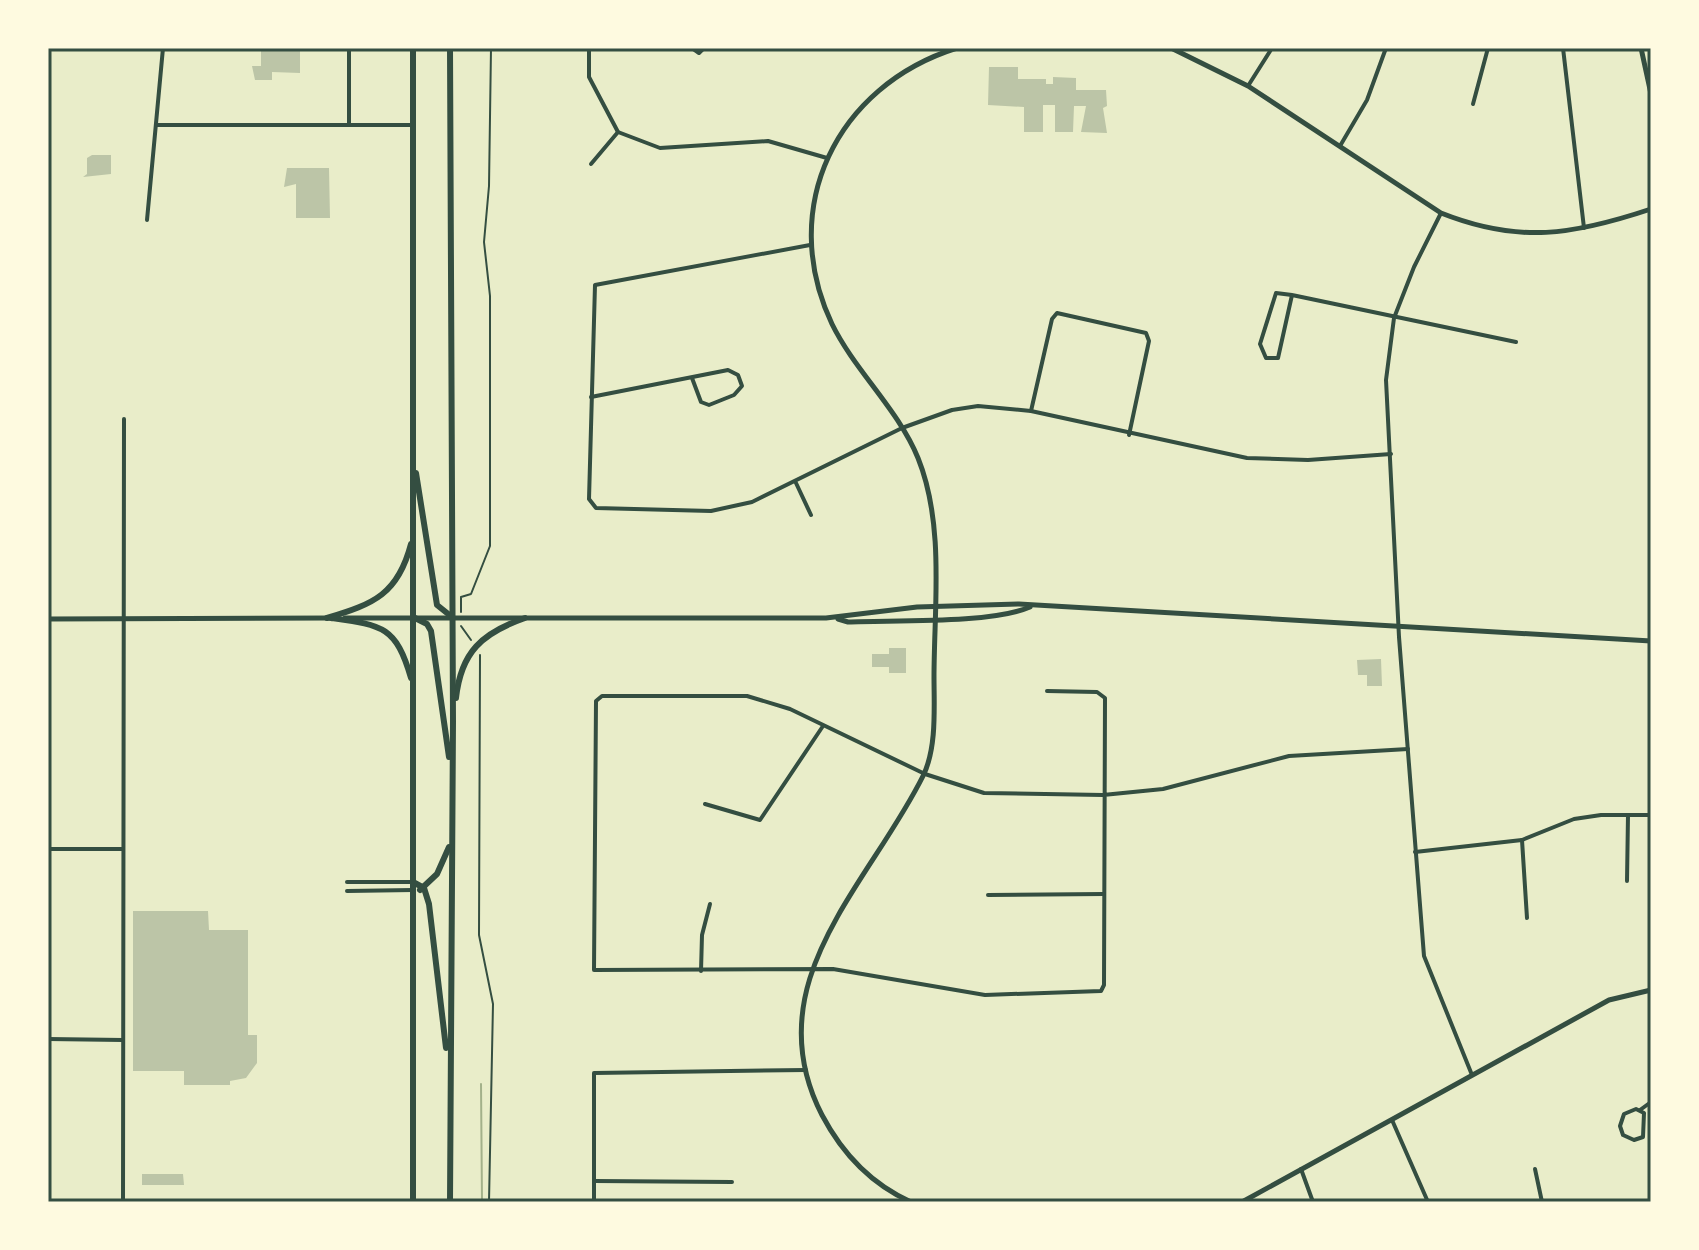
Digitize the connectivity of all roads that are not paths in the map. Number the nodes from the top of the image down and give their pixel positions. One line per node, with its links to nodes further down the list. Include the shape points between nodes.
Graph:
1 (163, 48): 20 (street)
2 (349, 48): 19 (street)
3 (413, 48): 21 (main road)
4 (450, 48): 48 (main road)
5 (589, 48): 22 (street, via 589,77)
6 (692, 48): 7 (street, via 699,53)
7 (704, 48)
8 (957, 48): 24 (street, via 893,78 853,117)
9 (1171, 48): 16 (street)
10 (1272, 48): 16 (street)
11 (1386, 48): 23 (street, via 1367,100)
12 (1488, 48): 18 (street)
13 (1563, 48): 29 (street)
14 (1641, 48): 15 (street)
15 (1650, 85): 17 (street)
16 (1248, 86): 23 (street)
17 (1651, 94)
18 (1473, 104)
19 (349, 124): 20 (street); 21 (street)
20 (156, 125): 28 (street)
21 (414, 125): 41 (main road)
22 (618, 132): 24 (street, via 660,148 768,141); 25 (street)
23 (1339, 149): 27 (street)
24 (827, 158): 30 (street, via 811,210)
25 (591, 164)
26 (1651, 209): 29 (street)
27 (1441, 213): 29 (street, via 1520,235); 32 (street)
28 (147, 220)
29 (1584, 229)
30 (810, 245): 35 (street, via 595,285); 38 (street, via 816,282 833,326)
31 (1292, 295): 31 (street, via 1276,293 1260,344 1266,358 1278,358); 32 (street)
32 (1394, 318): 33 (street); 40 (street, via 1386,380)
33 (1516, 342)
34 (692, 378): 34 (street, via 701,402 709,405 742,386 731,370); 35 (street)
35 (591, 397): 42 (street, via 589,499 596,508 711,511 752,502)
36 (1031, 411): 38 (street, via 978,406); 39 (street); 39 (street, via 1057,313 1146,333)
37 (124, 419): 53 (street)
38 (902, 428): 42 (street); 45 (street, via 918,458 929,500)
39 (1129, 435): 40 (street, via 1247,458)
40 (1391, 454): 55 (street)
41 (414, 466): 44 (main road); 48 (main road, via 437,605)
42 (796, 483): 43 (street)
43 (811, 515)
44 (413, 534): 47 (main road); 49 (main road, via 394,586 354,610)
45 (934, 606): 46 (street); 51 (street); 54 (street)
46 (1031, 607): 54 (street); 55 (street)
47 (413, 617): 48 (street); 49 (street); 57 (main road); 62 (main road, via 431,631)
48 (452, 617): 50 (street); 59 (main road)
49 (327, 618): 53 (street); 57 (main road, via 372,624 388,632 401,647)
50 (525, 618): 51 (street); 59 (main road, via 475,644 459,678)
51 (835, 618): 54 (street)
52 (48, 619): 53 (street)
53 (123, 619): 71 (street)
54 (934, 619): 63 (street, via 934,705)
55 (1399, 624): 56 (street); 61 (street)
56 (1651, 641)
57 (413, 686): 75 (main road)
58 (1047, 691): 64 (street, via 1097,692 1105,698)
59 (453, 721): 62 (main road)
60 (823, 726): 63 (street); 65 (street, via 760,820); 83 (street, via 747,696 602,696 596,701 594,970)
61 (1408, 749): 64 (street, via 1289,756 1163,789); 72 (street)
62 (451, 772): 66 (main road)
63 (925, 774): 64 (street, via 984,793); 82 (street, via 848,896)
64 (1103, 795): 78 (street)
65 (705, 804)
66 (452, 810): 76 (main road, via 446,857); 89 (main road)
67 (1628, 815): 68 (street); 69 (street, via 1574,819); 73 (street)
68 (1651, 815)
69 (1522, 840): 72 (street); 81 (street)
70 (48, 849): 71 (street)
71 (123, 849): 86 (street)
72 (1415, 852): 88 (street, via 1424,956)
73 (1627, 881)
74 (347, 882): 75 (street)
75 (413, 886): 76 (main road); 77 (street); 98 (main road)
76 (424, 888): 89 (main road)
77 (347, 891)
78 (1104, 894): 79 (street); 82 (street, via 1101,991 985,995)
79 (988, 895)
80 (710, 904): 83 (street)
81 (1527, 918)
82 (812, 970): 83 (street); 87 (street, via 802,1015)
83 (701, 971)
84 (1651, 990): 88 (street, via 1609,1000)
85 (48, 1039): 86 (street)
86 (123, 1040): 97 (street)
87 (806, 1070): 95 (street, via 594,1073); 101 (street, via 832,1134 872,1178)
88 (1472, 1075): 92 (street)
89 (449, 1079): 99 (main road)
90 (1651, 1102): 91 (street)
91 (1640, 1110): 91 (street, via 1643,1137 1630,1140 1620,1131 1624,1114)
92 (1392, 1119): 93 (street); 104 (street)
93 (1300, 1167): 102 (street); 103 (street)
94 (1535, 1169): 105 (street)
95 (594, 1181): 96 (street); 100 (street)
96 (732, 1182)
97 (123, 1202)
98 (413, 1202)
99 (450, 1202)
100 (594, 1202)
101 (911, 1202)
102 (1242, 1202)
103 (1313, 1202)
104 (1428, 1202)
105 (1542, 1202)

